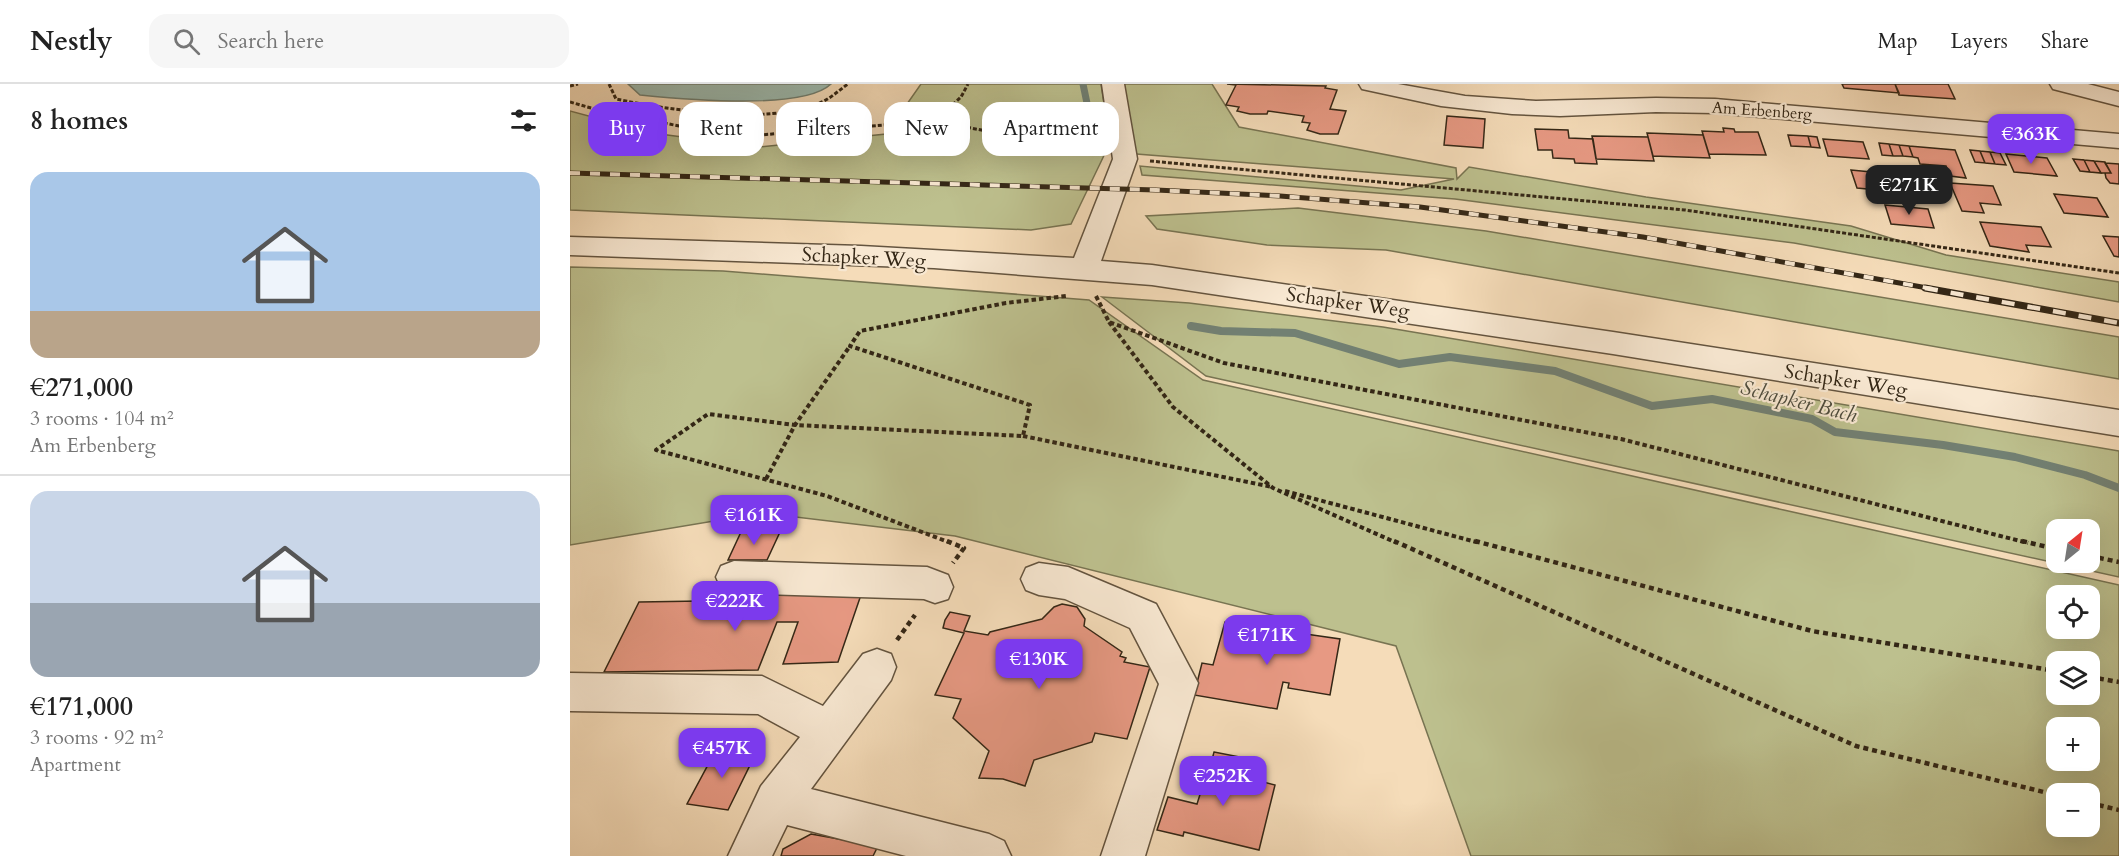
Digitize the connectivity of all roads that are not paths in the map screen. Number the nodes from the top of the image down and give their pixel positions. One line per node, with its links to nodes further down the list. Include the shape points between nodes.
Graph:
1 (1113, 84): 9 (street, via 1125,159)
2 (1371, 84): 6 (street, Am Erbenberg, via 1423,97 1500,107 1648,105)
3 (1724, 84): 6 (street, via 1746,94)
4 (2061, 84): 5 (street)
5 (2119, 99)
6 (1762, 110): 7 (street, Am Erbenberg)
7 (2119, 141)
8 (570, 246): 9 (street, Schapker Weg, via 754,251)
9 (1089, 280): 10 (street, Schapker Weg, via 1152,274)
10 (2119, 423)
11 (734, 578): 13 (street, via 927,583)
12 (1039, 579): 21 (street, via 1068,583 1143,616 1179,683)
13 (935, 587)
14 (877, 667): 16 (street)
15 (570, 692): 16 (street, via 762,695)
16 (829, 730): 17 (street)
17 (776, 801): 18 (street); 19 (street)
18 (909, 846): 20 (street)
19 (750, 856)
20 (989, 856)
21 (1123, 856)

